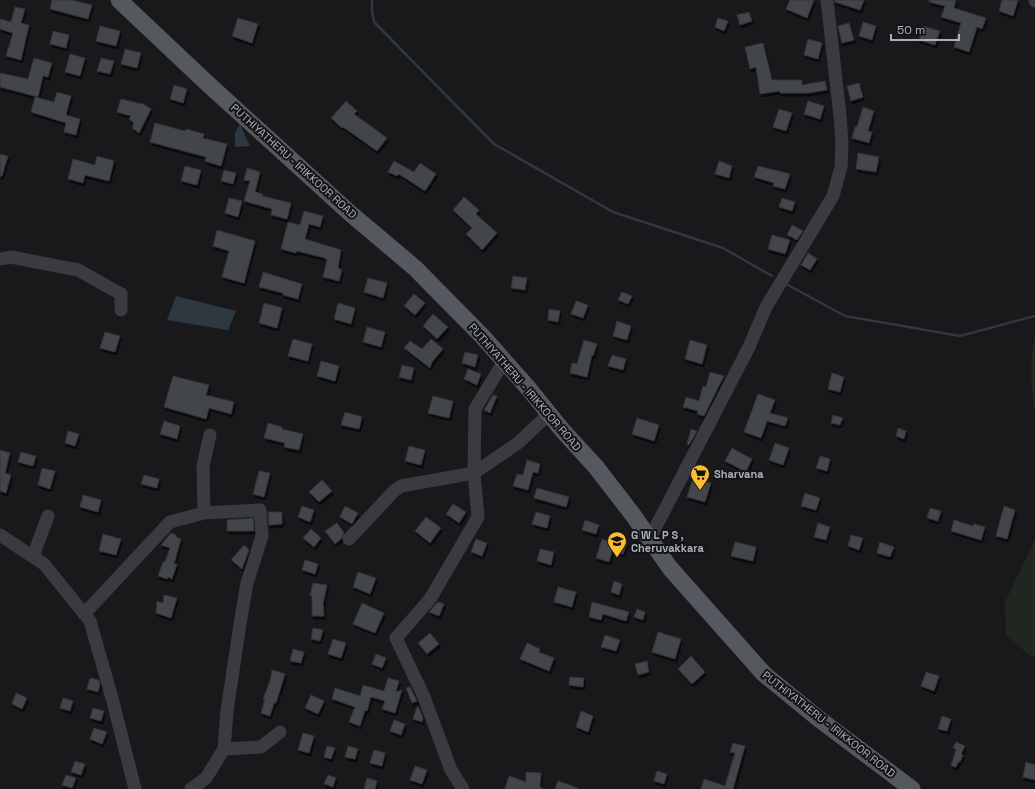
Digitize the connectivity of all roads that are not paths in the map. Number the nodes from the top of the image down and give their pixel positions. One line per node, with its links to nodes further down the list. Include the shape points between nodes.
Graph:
1 (119, 0): 5 (main road, PUTHIYATHERU - IRIKKOOR ROAD, via 351,214 415,268)
2 (827, 0): 12 (street, via 842,143 841,167 833,196 766,307 749,347)
3 (0, 259): 4 (street, via 11,257 78,270 121,294)
4 (121, 310)
5 (504, 361): 6 (main road, PUTHIYATHERU - IRIKKOOR ROAD); 8 (street, via 476,409)
6 (550, 414): 8 (street, via 518,443); 12 (main road, PUTHIYATHERU - IRIKKOOR ROAD, via 596,467)
7 (210, 435): 9 (street, via 203,466)
8 (474, 473): 13 (street, via 401,486); 20 (street, via 478,517 430,599 396,638 424,697 451,770)
9 (204, 513): 15 (street, via 170,522); 17 (street, via 260,510 262,536 248,583 240,624)
10 (48, 516): 14 (street)
11 (0, 535): 14 (street)
12 (650, 538): 21 (main road, PUTHIYATHERU - IRIKKOOR ROAD, via 670,568 764,674)
13 (348, 539)
14 (33, 556): 15 (street, via 44,564)
15 (84, 614): 18 (street, via 90,621)
16 (280, 732): 17 (street, via 261,747)
17 (224, 749): 19 (street, via 206,778)
18 (135, 789)
19 (191, 789)
20 (463, 789)
21 (912, 789)

